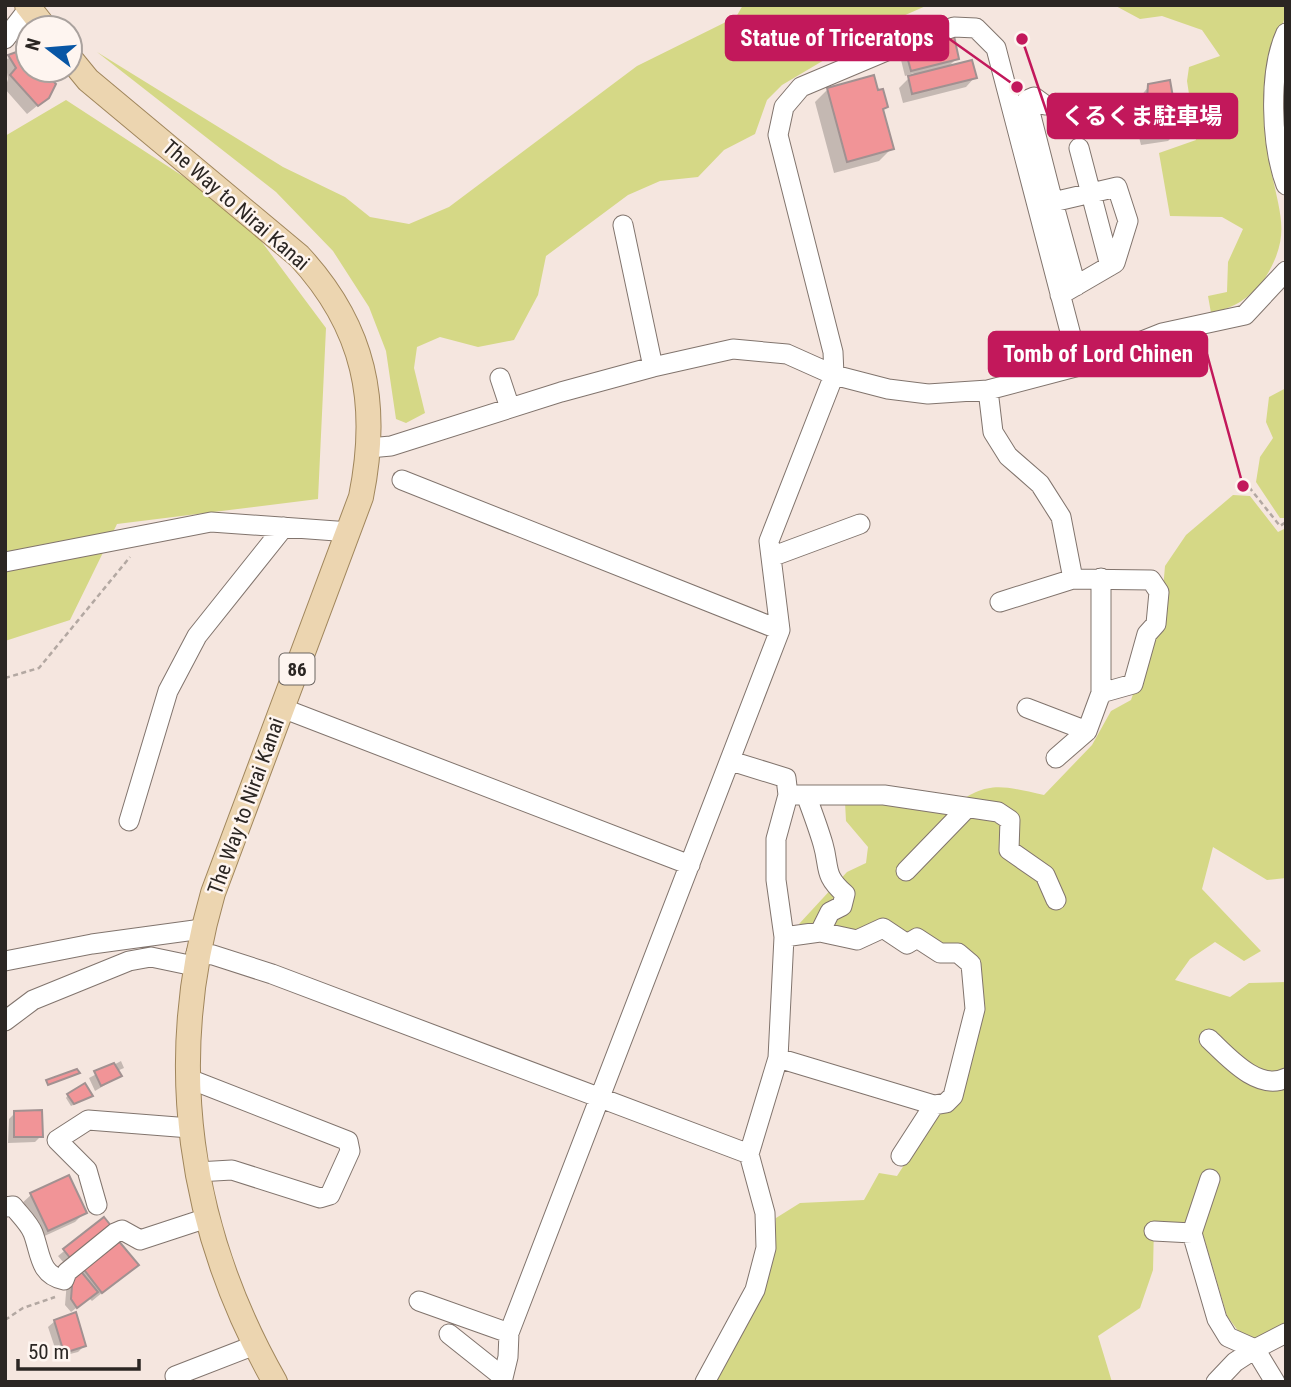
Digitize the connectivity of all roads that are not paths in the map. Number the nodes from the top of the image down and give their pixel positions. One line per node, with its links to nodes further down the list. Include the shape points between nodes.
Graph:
1 (28, 7): 3 (street)
2 (1286, 33): 7 (street, via 1276,64 1275,93 1277,152)
3 (5, 39)
4 (84, 75): 20 (main road, The Way to Nirai Kanai / 86, via 276,234 320,278 355,340 368,397)
5 (1052, 103): 9 (street, via 1034,97 1027,100)
6 (1079, 148): 8 (street)
7 (1286, 185)
8 (1091, 193): 9 (street); 11 (street); 11 (street, via 1117,187 1128,221 1115,263)
9 (1053, 202): 13 (street)
10 (623, 225): 15 (street)
11 (1110, 266): 13 (street)
12 (1286, 271): 14 (street, via 1245,315 1162,333)
13 (1068, 291): 14 (street); 16 (street, via 1004,62 976,28 954,27 865,58 801,87 784,107 778,135 834,352)
14 (1079, 366): 18 (street)
15 (653, 367): 16 (street, via 733,349 760,349 787,354); 19 (street)
16 (834, 375): 18 (street, via 928,394); 25 (street, via 769,541)
17 (500, 378): 19 (street)
18 (988, 390): 28 (street, via 993,432 1008,456 1040,484 1061,517)
19 (510, 408): 20 (street, via 391,446)
20 (369, 448): 24 (main road, The Way to Nirai Kanai / 86)
21 (402, 480): 30 (street)
22 (860, 524): 25 (street)
23 (284, 527): 24 (street); 26 (street, via 211,522); 39 (street, via 197,636 168,691)
24 (349, 532): 32 (main road, The Way to Nirai Kanai / 86)
25 (771, 556): 30 (street)
26 (5, 562)
27 (1101, 578): 28 (street); 31 (street); 31 (street, via 1151,580 1159,592 1156,624 1147,634 1133,684)
28 (1073, 579): 29 (street)
29 (1000, 602)
30 (779, 629): 36 (street)
31 (1101, 693): 34 (street)
32 (282, 708): 40 (street); 43 (main road, The Way to Nirai Kanai / 86)
33 (1027, 708): 34 (street)
34 (1087, 731): 35 (street)
35 (1056, 758)
36 (731, 761): 37 (street, via 786,778); 40 (street)
37 (797, 795): 38 (street, via 884,795); 44 (street, via 824,850 825,869 845,894 842,906 830,912); 45 (street, via 776,839)
38 (966, 809): 41 (street); 42 (street, via 998,812 1010,820 1009,850 1045,875)
39 (129, 821)
40 (690, 865): 53 (street)
41 (906, 872)
42 (1056, 900)
43 (202, 929): 46 (main road, The Way to Nirai Kanai / 86); 47 (street)
44 (820, 932): 45 (street); 54 (street, via 857,940 883,928 907,944 917,938 940,953 958,953 971,964 975,1009 953,1096)
45 (784, 937): 50 (street)
46 (195, 960): 48 (street, via 151,957 129,961 33,1000); 51 (main road, The Way to Nirai Kanai / 86); 53 (street, via 213,955 272,975)
47 (5, 961)
48 (5, 1021)
49 (1209, 1039): 52 (street, via 1234,1064 1257,1078)
50 (778, 1058): 54 (street); 56 (street)
51 (187, 1078): 55 (main road, The Way to Nirai Kanai / 86); 58 (street, via 348,1141 350,1150 330,1195 320,1198 232,1170)
52 (1286, 1078)
53 (600, 1100): 56 (street); 66 (street)
54 (934, 1105): 57 (street)
55 (190, 1128): 58 (main road, The Way to Nirai Kanai / 86); 60 (street, via 88,1120 57,1140 87,1170)
56 (749, 1154): 74 (street, via 765,1213 766,1248 755,1290)
57 (901, 1156)
58 (197, 1172): 62 (main road, The Way to Nirai Kanai / 86)
59 (1210, 1179): 64 (street)
60 (97, 1205)
61 (5, 1207): 62 (street, via 13,1206 32,1230 42,1266 53,1278 64,1280 67,1272 115,1233 122,1230 140,1240)
62 (207, 1218): 69 (main road, The Way to Nirai Kanai / 86, via 235,1306)
63 (1154, 1231): 64 (street)
64 (1192, 1233): 70 (street, via 1217,1319 1228,1338)
65 (419, 1301): 66 (street)
66 (509, 1333): 72 (street)
67 (1286, 1333): 70 (street)
68 (449, 1334): 72 (street)
69 (255, 1345): 71 (street); 73 (main road, The Way to Nirai Kanai / 86)
70 (1255, 1349): 75 (street); 76 (street)
71 (174, 1376)
72 (502, 1379)
73 (275, 1382)
74 (705, 1382)
75 (1216, 1382)
76 (1275, 1382)

